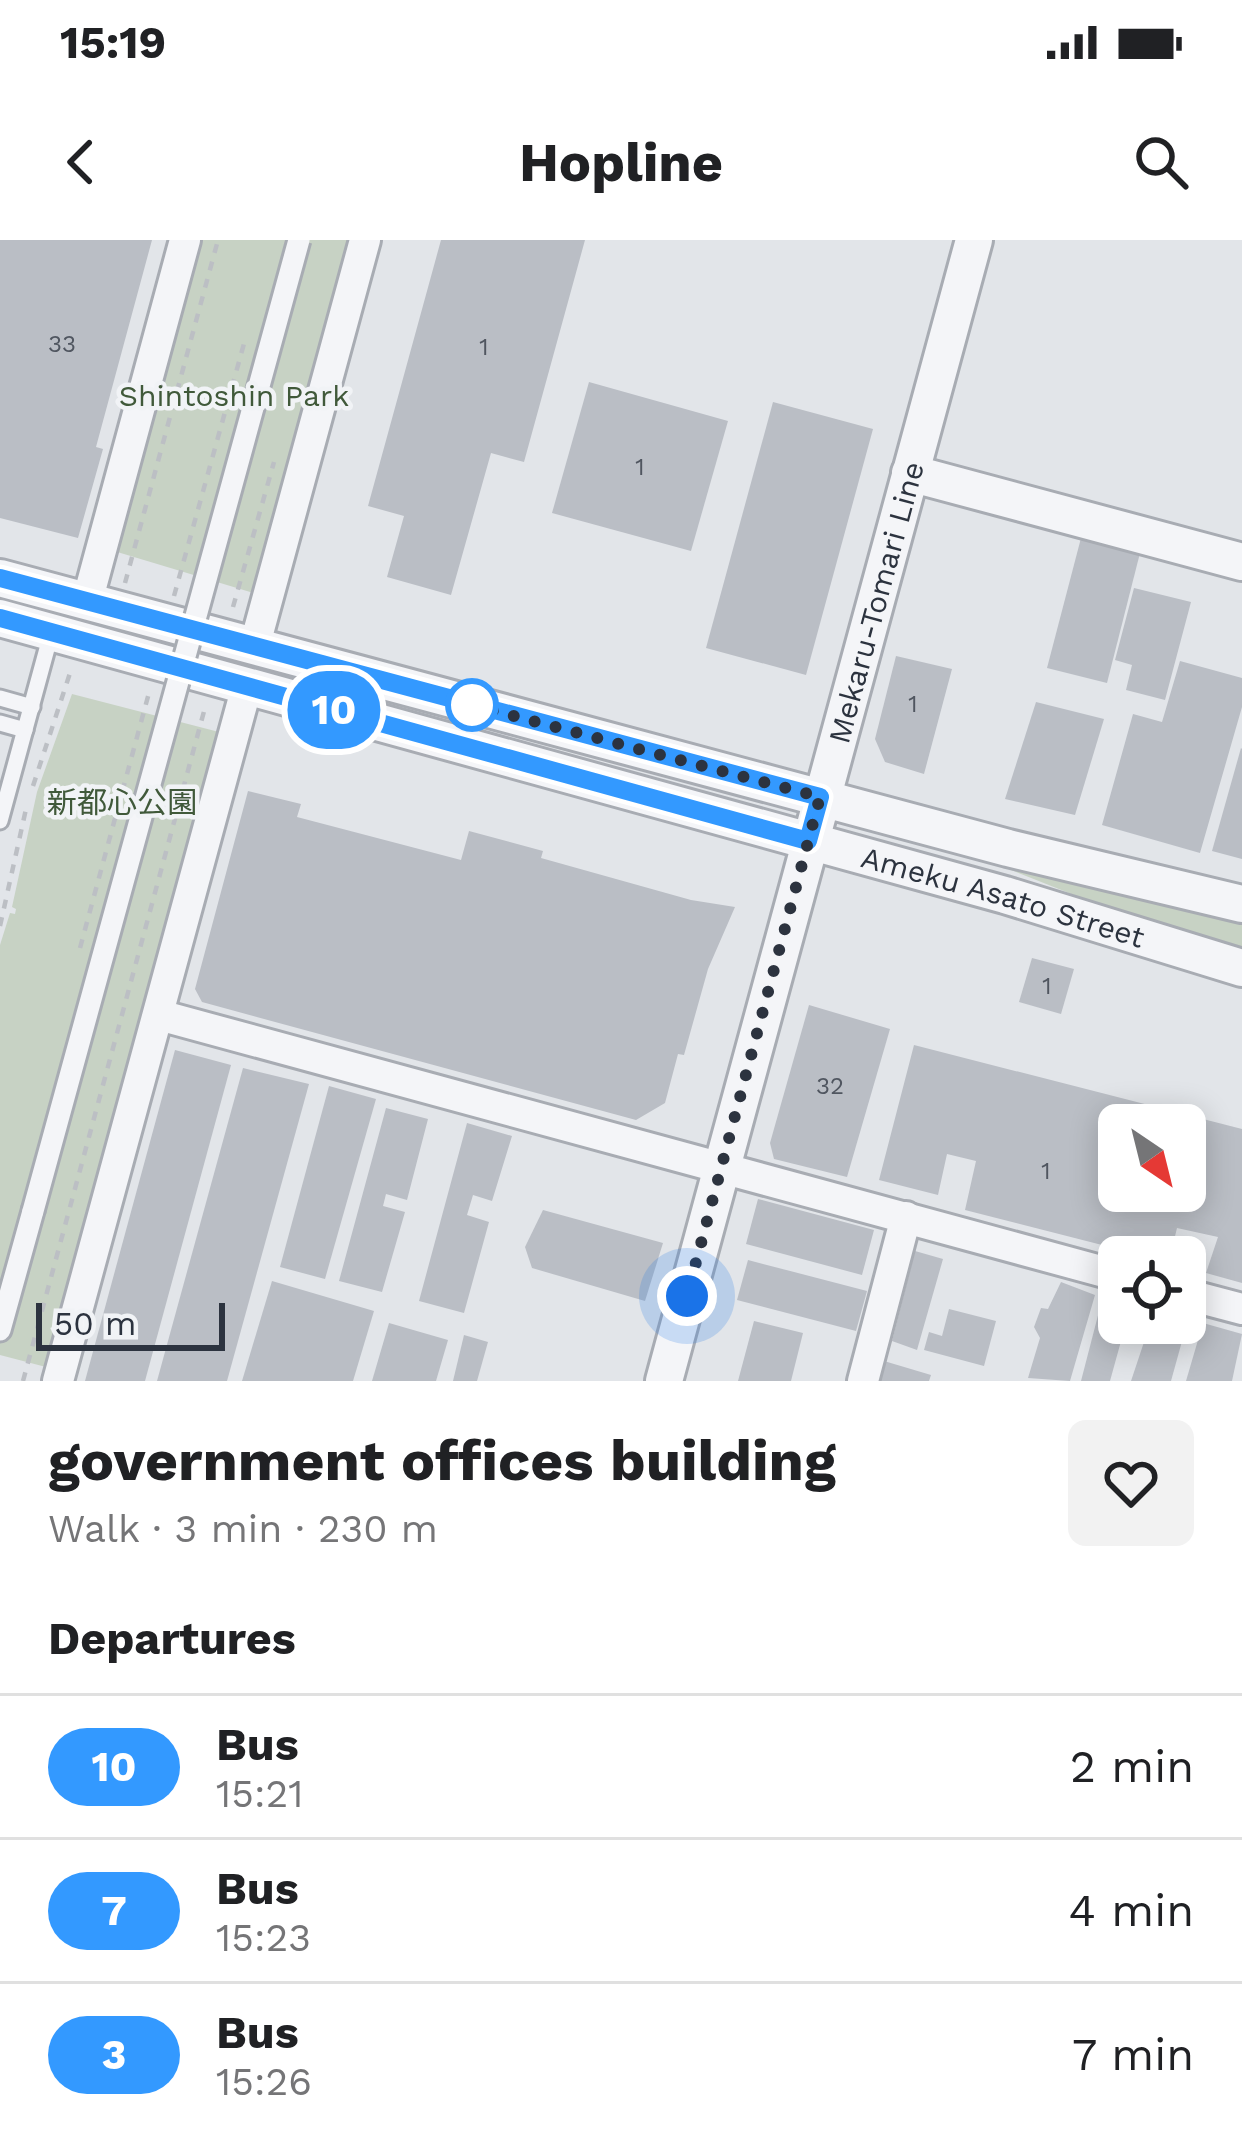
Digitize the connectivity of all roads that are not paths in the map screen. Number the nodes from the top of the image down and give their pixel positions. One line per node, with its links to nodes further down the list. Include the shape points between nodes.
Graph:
1 (185, 240): 8 (street)
2 (298, 240): 28 (street, bridge)
3 (365, 240): 11 (street)
4 (974, 240): 5 (street, Mekaru-Tomari Line)
5 (910, 473): 6 (street); 17 (street, Mekaru-Tomari Line)
6 (1242, 562)
7 (0, 578): 8 (street, Ameku Asato Street)
8 (87, 602): 11 (street, Ameku Asato Street)
9 (0, 617): 10 (street, Ameku Asato Street)
10 (52, 631): 12 (street, Ameku Asato Street); 14 (lane)
11 (254, 648): 17 (street, Ameku Asato Street)
12 (247, 686): 19 (street, Ameku Asato Street); 22 (street)
13 (0, 698): 14 (lane)
14 (32, 707): 16 (lane)
15 (0, 723): 16 (lane)
16 (25, 730): 18 (lane)
17 (820, 797): 19 (street, Mekaru-Tomari Line); 20 (street, Ameku Asato Street)
18 (0, 820)
19 (808, 841): 21 (street, Ameku Asato Street); 23 (street, Mekaru-Tomari Line)
20 (1242, 904)
21 (1242, 968)
22 (159, 1015): 23 (street); 29 (street)
23 (722, 1168): 24 (street); 30 (street, Mekaru-Tomari Line)
24 (906, 1216): 25 (street); 31 (street)
25 (1098, 1270)
26 (1206, 1300): 27 (street)
27 (1242, 1309)
28 (0, 1330)
29 (58, 1381)
30 (664, 1381)
31 (863, 1381)

